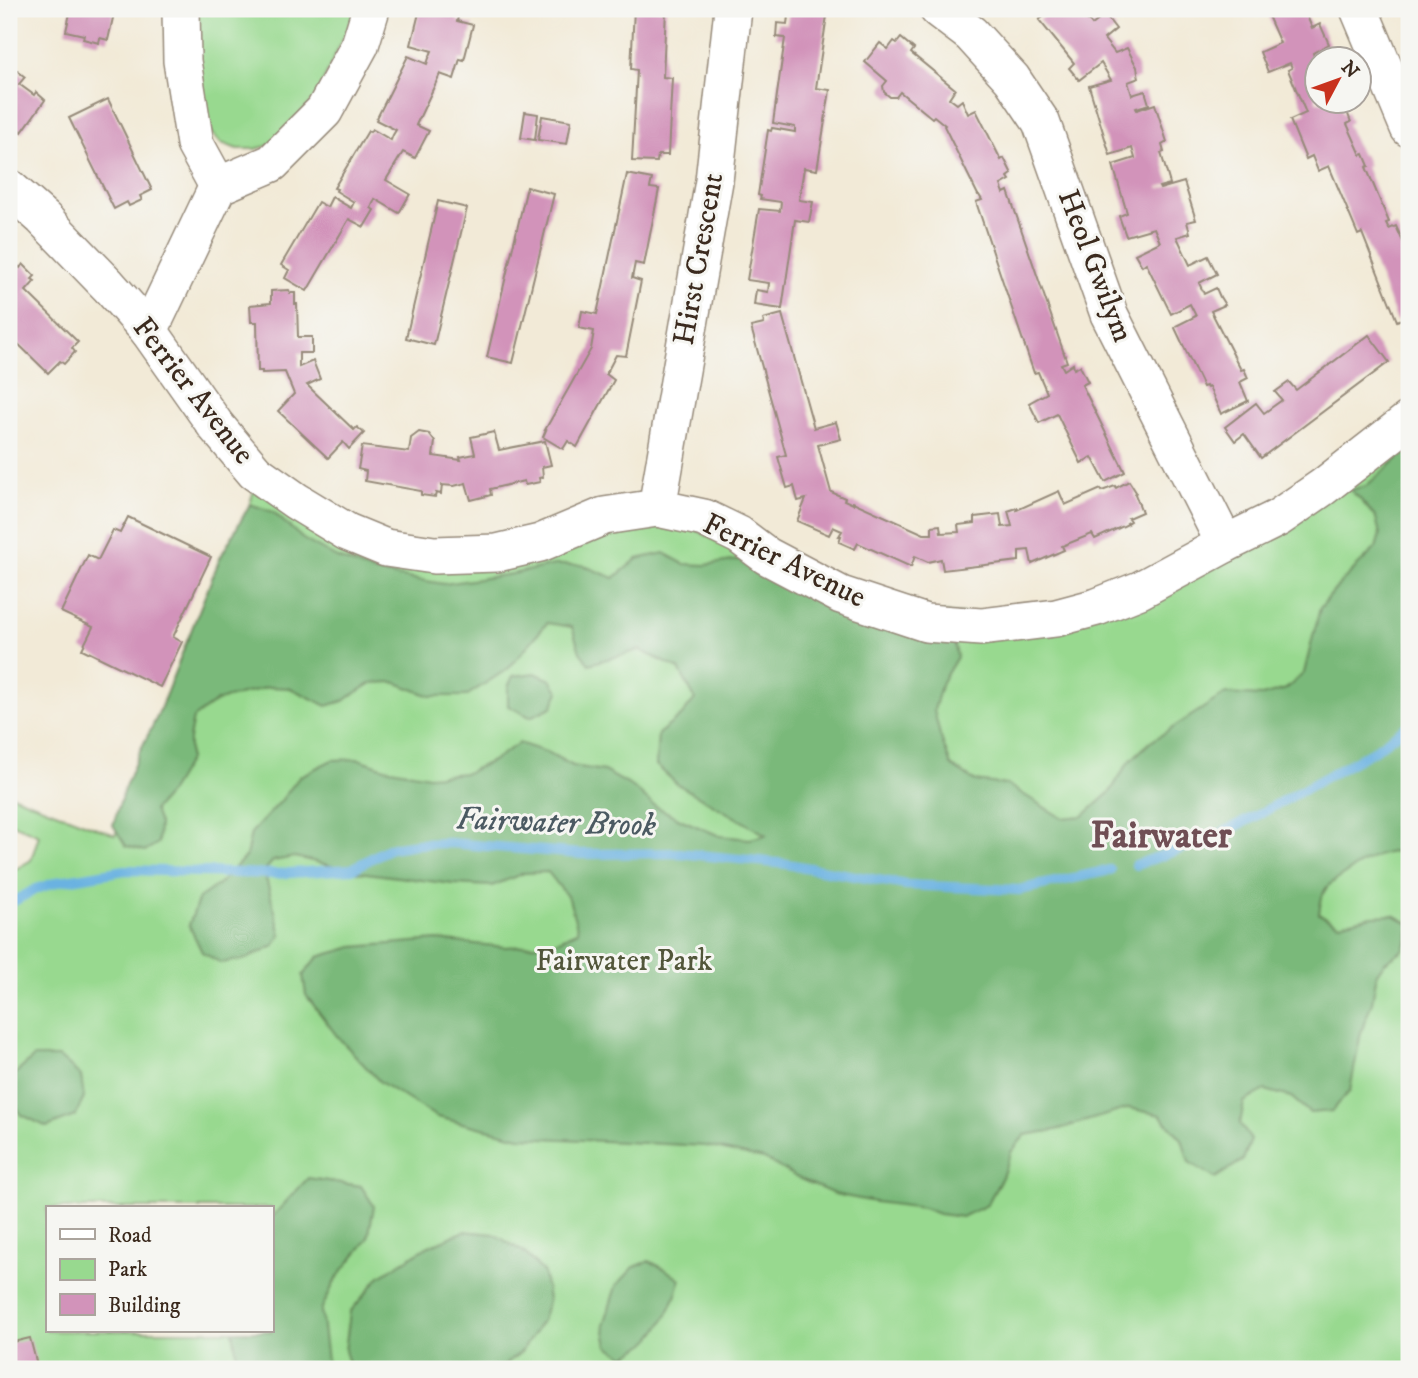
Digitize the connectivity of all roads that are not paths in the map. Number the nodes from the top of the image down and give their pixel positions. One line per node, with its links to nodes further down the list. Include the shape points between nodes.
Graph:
1 (181, 9): 7 (street, via 182,61 195,144)
2 (371, 9): 7 (street, via 360,45 324,111 272,163)
3 (733, 9): 11 (street, Hirst Crescent, via 714,181)
4 (938, 9): 12 (street, Heol Gwilym, via 971,34 1004,70 1041,122 1109,314)
5 (1359, 9): 6 (street)
6 (1409, 128)
7 (218, 186): 9 (street)
8 (9, 188): 9 (street, Ferrier Avenue)
9 (149, 331): 11 (street, Ferrier Avenue, via 216,426 255,472 346,531 386,548 434,555 497,553 540,543 604,516)
10 (1409, 419): 12 (street, Ferrier Avenue, via 1278,518)
11 (657, 508): 12 (street, Ferrier Avenue, via 704,518 841,595 926,623 981,627 1056,618 1097,607 1140,590)
12 (1225, 544)

